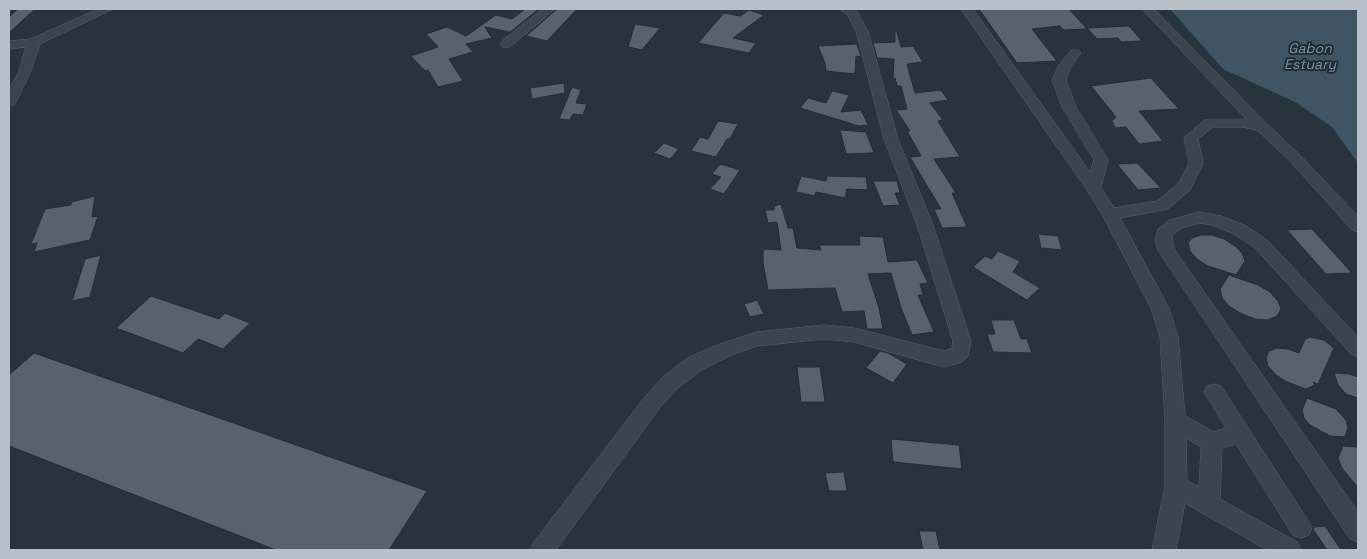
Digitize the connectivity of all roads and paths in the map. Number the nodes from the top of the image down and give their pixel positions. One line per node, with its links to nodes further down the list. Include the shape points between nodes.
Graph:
1 (107, 9): 6 (street)
2 (549, 9): 7 (street)
3 (846, 9): 24 (street, via 853,14 862,31 890,139 925,226 962,341 961,351 955,357 944,359 854,335 824,332 756,339 727,349 672,381 654,400)
4 (967, 9): 12 (street)
5 (1148, 9): 11 (street)
6 (34, 42): 8 (street); 10 (street, via 25,71)
7 (506, 44)
8 (9, 45)
9 (1075, 53): 12 (street, via 1059,80 1069,107 1101,160)
10 (9, 102)
11 (1262, 127): 13 (street, via 1209,123 1190,138 1196,163 1185,186 1162,205); 14 (street)
12 (1093, 187): 13 (street)
13 (1110, 214): 17 (street, via 1160,308 1169,337)
14 (1358, 226)
15 (1358, 349): 23 (street, via 1270,253 1240,230 1199,217 1176,224 1164,233 1166,250)
16 (1214, 392): 18 (street)
17 (1175, 421): 19 (street); 20 (street)
18 (1240, 433): 19 (street); 22 (street)
19 (1212, 442): 21 (street)
20 (1176, 486): 21 (street); 25 (street)
21 (1208, 503): 26 (street)
22 (1301, 527)
23 (1358, 532)
24 (542, 550)
25 (1164, 550)
26 (1289, 550)

